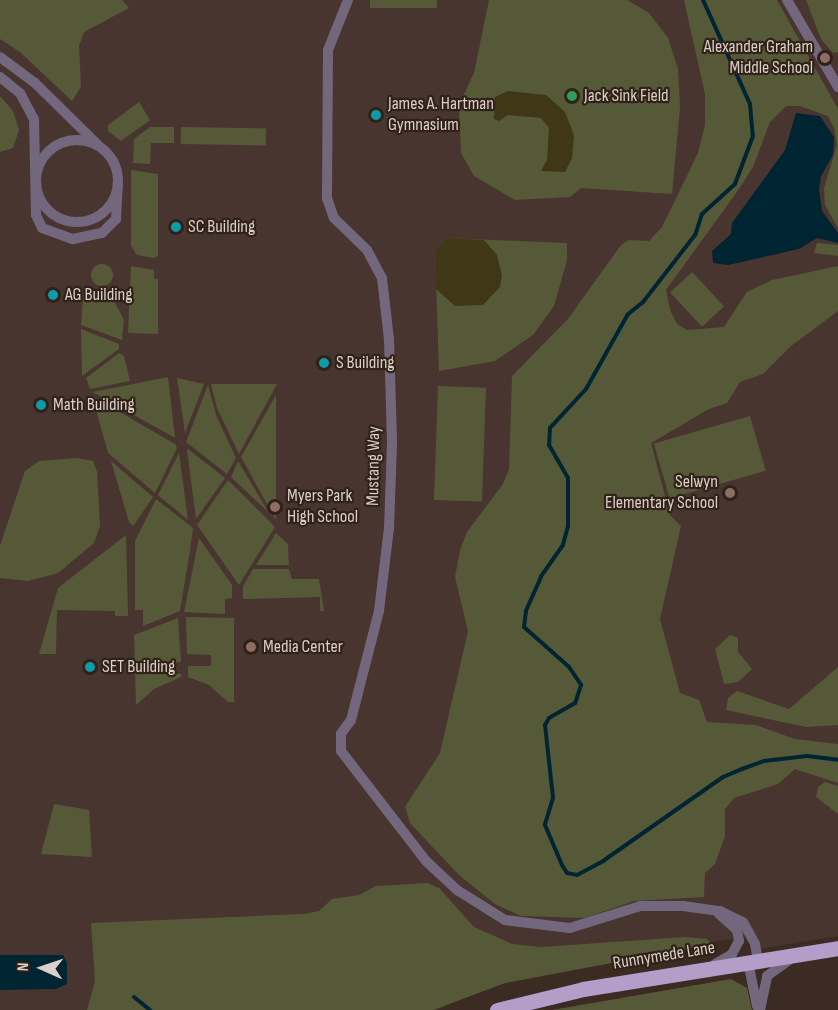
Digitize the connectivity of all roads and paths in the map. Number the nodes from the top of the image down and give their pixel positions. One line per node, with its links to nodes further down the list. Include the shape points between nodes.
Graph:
1 (348, 0): 9 (street, Mustang Way, via 328,50 327,198 334,218 367,250 382,278 389,339 392,443 389,528 379,612 351,720 341,734 340,751 426,861 458,890 505,920 570,928 640,906 660,904)
2 (787, 0): 5 (street)
3 (0, 57): 6 (street, via 35,83)
4 (0, 77): 7 (street, via 20,93 34,119)
5 (838, 87)
6 (102, 148): 7 (street, via 84,141 65,142 44,157); 8 (street, via 117,169)
7 (36, 182): 8 (street, via 46,208 57,217 84,222 108,208); 8 (street, via 39,223 54,235 73,239 102,233 114,223)
8 (118, 182)
9 (711, 910): 12 (street, via 743,922 755,944); 13 (street, via 732,925 739,941 732,954)
10 (838, 948): 11 (main road, Runnymede Lane)
11 (804, 954): 12 (main road, Runnymede Lane); 15 (street, via 778,965 767,976)
12 (753, 962): 13 (main road, Runnymede Lane); 15 (street)
13 (705, 969): 14 (main road, Runnymede Lane, via 559,993)
14 (497, 1010)
15 (759, 1010)

